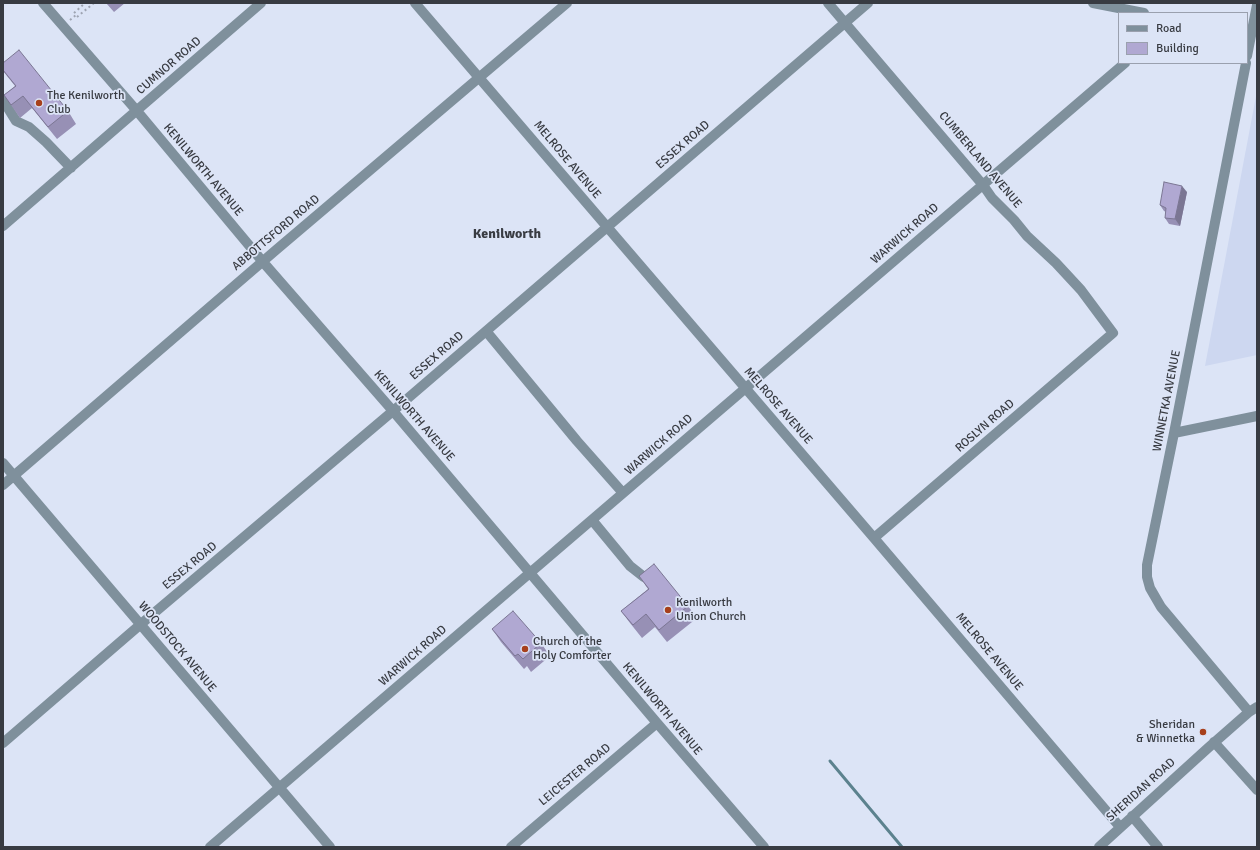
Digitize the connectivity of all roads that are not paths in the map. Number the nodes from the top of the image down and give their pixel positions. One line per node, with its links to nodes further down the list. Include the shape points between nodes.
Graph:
1 (43, 3): 17 (street, KENILWORTH AVENUE)
2 (261, 3): 17 (street, CUMNOR ROAD)
3 (415, 3): 15 (street, MELROSE AVENUE)
4 (567, 3): 15 (street, ABBOTTSFORD ROAD)
5 (828, 3): 10 (street, CUMBERLAND AVENUE)
6 (868, 3): 10 (street, ESSEX ROAD)
7 (1093, 3): 9 (street)
8 (1257, 5): 11 (street)
9 (1139, 12)
10 (845, 22): 19 (street, CUMBERLAND AVENUE); 21 (street, ESSEX ROAD)
11 (1252, 34): 12 (street)
12 (1248, 52)
13 (1124, 64): 19 (street, WARWICK ROAD)
14 (1246, 64): 28 (street, WINNETKA AVENUE)
15 (480, 77): 21 (street, MELROSE AVENUE); 22 (street, ABBOTTSFORD ROAD)
16 (3, 100): 18 (street, via 16,121 29,127)
17 (137, 111): 18 (street, CUMNOR ROAD); 22 (street, KENILWORTH AVENUE)
18 (71, 168): 20 (street, CUMNOR ROAD)
19 (983, 184): 24 (street, CUMBERLAND AVENUE, via 992,198 1027,236 1081,290); 25 (street, WARWICK ROAD)
20 (3, 226)
21 (607, 227): 23 (street, ESSEX ROAD); 25 (street, MELROSE AVENUE)
22 (263, 262): 26 (street, KENILWORTH AVENUE); 30 (street, ABBOTTSFORD ROAD)
23 (486, 331): 26 (street, ESSEX ROAD); 32 (street, via 576,441)
24 (1113, 333): 34 (street, ROSLYN ROAD)
25 (745, 388): 32 (street, WARWICK ROAD); 34 (street, MELROSE AVENUE)
26 (393, 411): 35 (street, KENILWORTH AVENUE); 37 (street, ESSEX ROAD)
27 (1257, 416): 28 (street)
28 (1174, 434): 38 (street, WINNETKA AVENUE, via 1147,565 1150,588 1161,607)
29 (3, 464): 30 (street, WOODSTOCK AVENUE)
30 (14, 476): 31 (street, ABBOTTSFORD ROAD); 37 (street, WOODSTOCK AVENUE)
31 (3, 485)
32 (623, 493): 33 (street, WARWICK ROAD)
33 (592, 520): 35 (street, WARWICK ROAD); 36 (street, via 630,566)
34 (874, 538): 45 (street, MELROSE AVENUE)
35 (530, 572): 39 (street, KENILWORTH AVENUE); 42 (street, WARWICK ROAD)
36 (644, 577)
37 (141, 624): 41 (street, ESSEX ROAD); 42 (street, WOODSTOCK AVENUE)
38 (1253, 710): 40 (street, SHERIDAN ROAD)
39 (657, 723): 48 (street, LEICESTER ROAD); 49 (street, KENILWORTH AVENUE)
40 (1214, 742): 43 (street); 44 (street, SHERIDAN ROAD)
41 (3, 743)
42 (279, 787): 46 (street, WARWICK ROAD); 47 (street, WOODSTOCK AVENUE)
43 (1257, 790)
44 (1132, 816): 45 (street, SHERIDAN ROAD); 51 (street)
45 (1120, 827): 50 (street, SHERIDAN ROAD)
46 (210, 847)
47 (330, 847)
48 (511, 847)
49 (764, 847)
50 (1099, 847)
51 (1158, 847)

